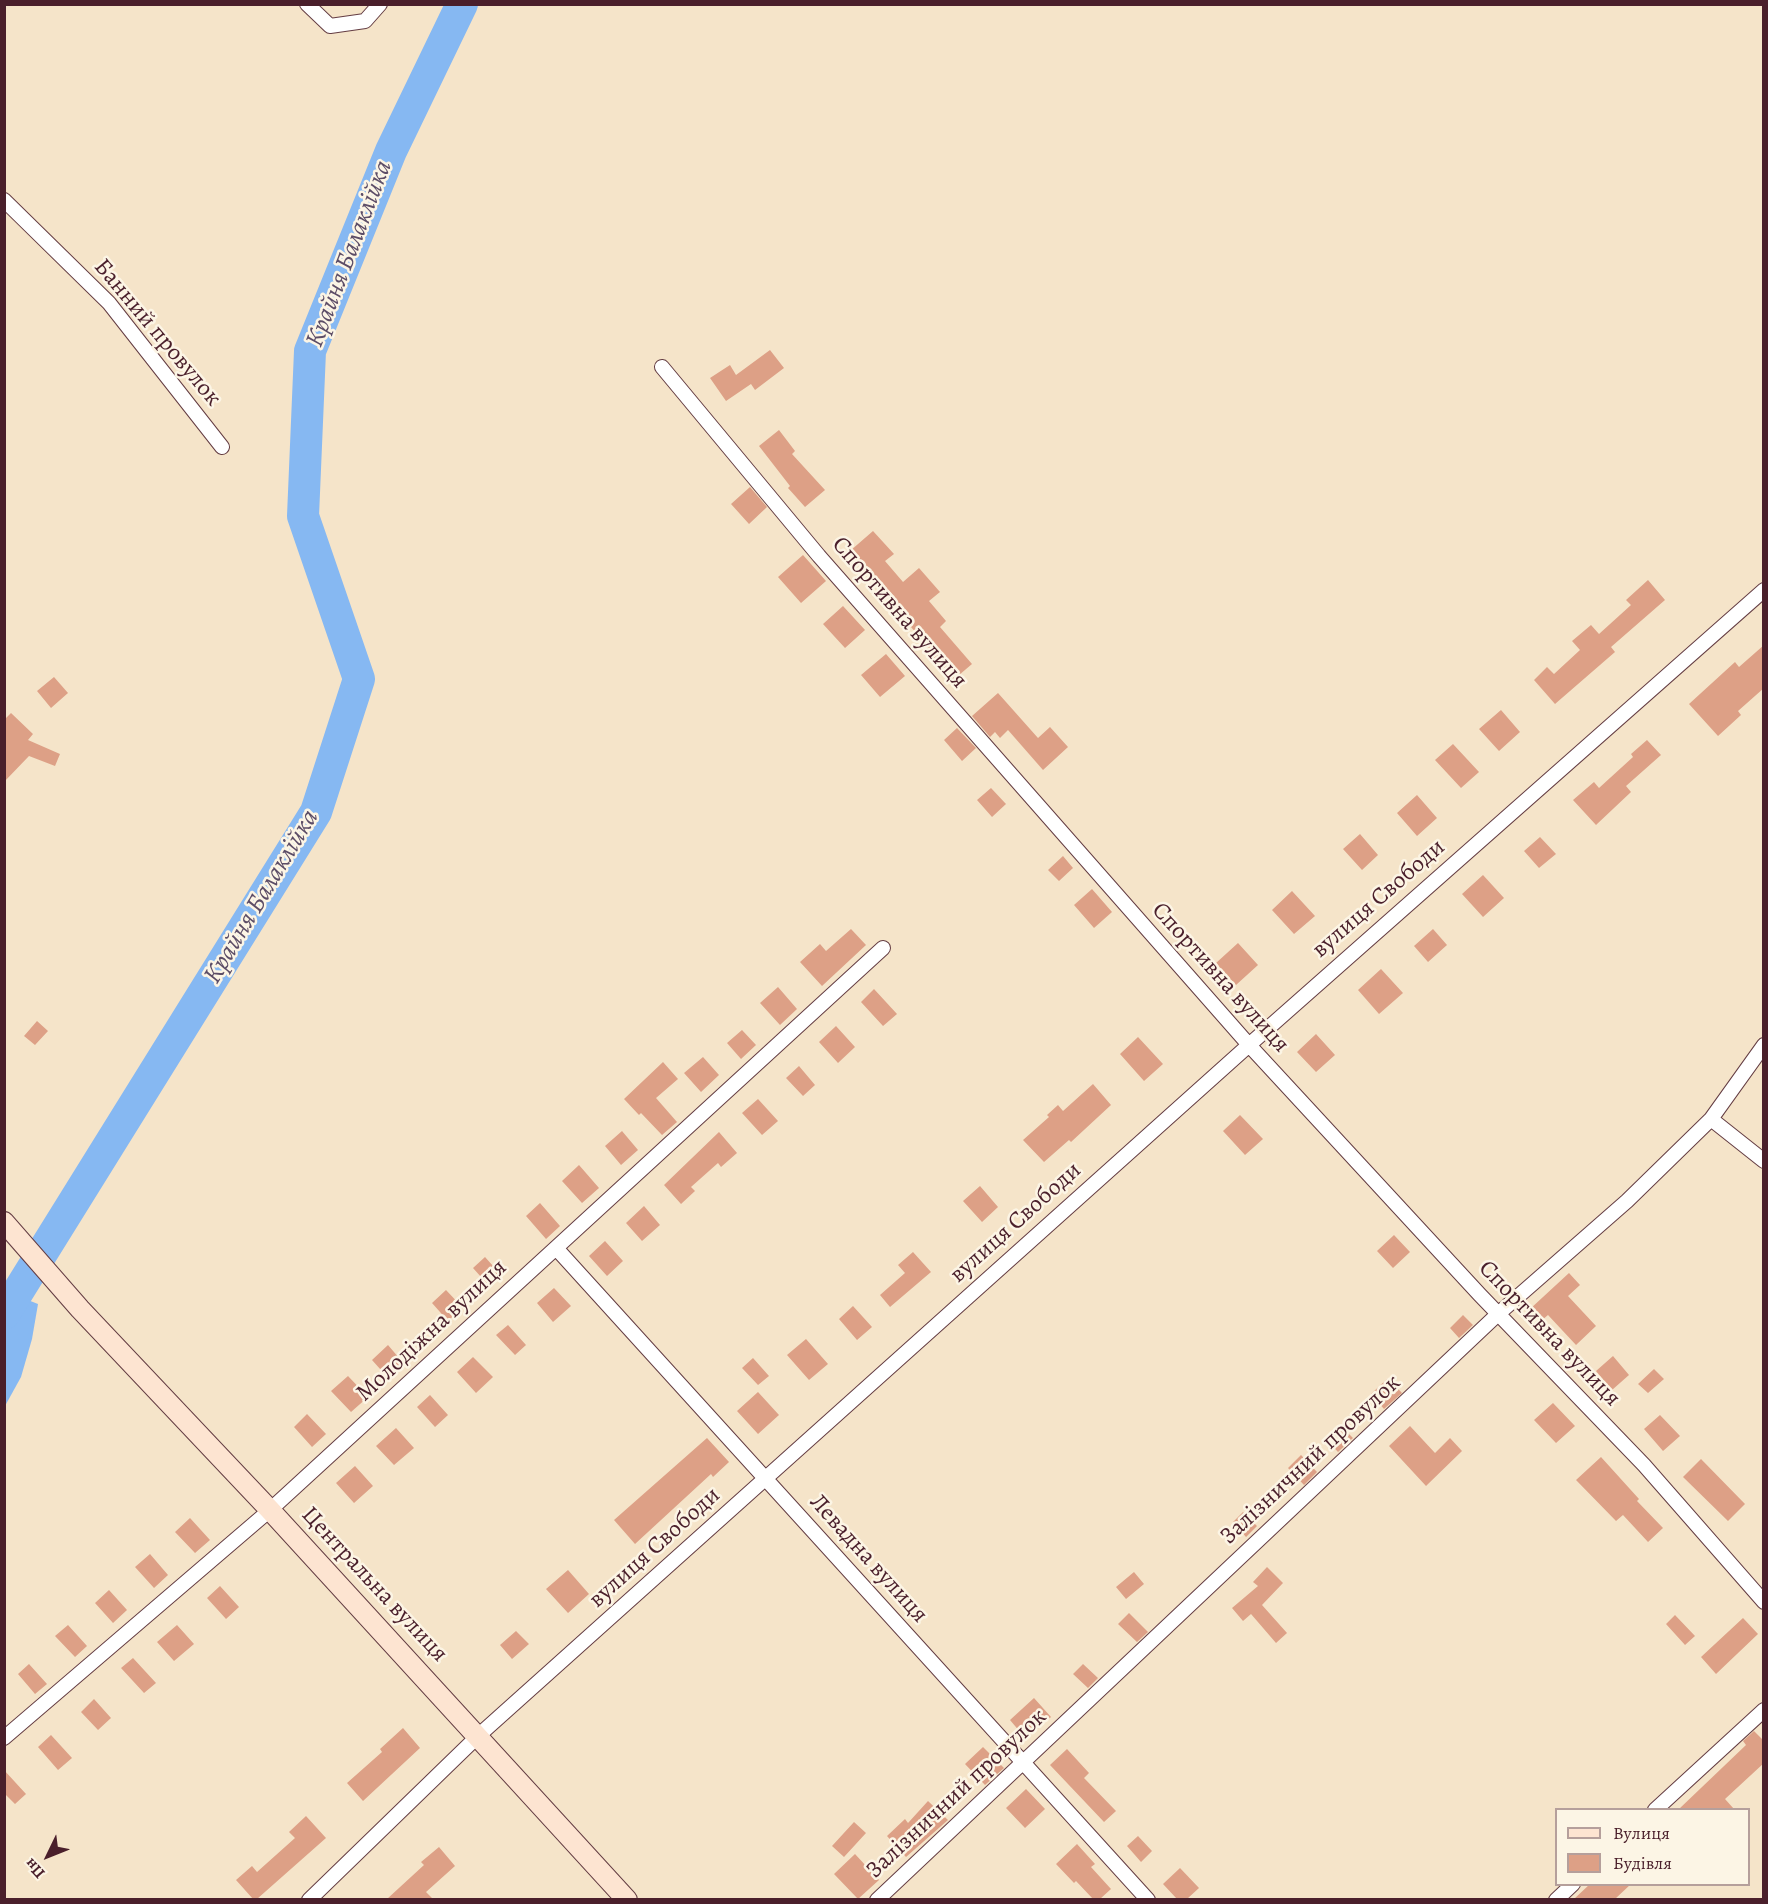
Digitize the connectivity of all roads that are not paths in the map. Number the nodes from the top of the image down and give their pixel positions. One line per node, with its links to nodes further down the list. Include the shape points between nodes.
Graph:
1 (307, 4): 2 (street, via 330,26 365,21)
2 (380, 4)
3 (4, 200): 5 (street, Банний провулок, via 109,303)
4 (662, 367): 8 (street, Спортивна вулиця, via 819,556)
5 (222, 447)
6 (1764, 590): 8 (street, вулиця Свободи)
7 (883, 948): 13 (street, Молодіжна вулиця)
8 (1249, 1045): 14 (street, Спортивна вулиця); 15 (street, вулиця Свободи)
9 (1764, 1045): 10 (street, Залізничний провулок)
10 (1711, 1119): 11 (street); 14 (street, Залізничний провулок, via 1627,1200)
11 (1764, 1161)
12 (4, 1222): 16 (street, Центральна вулиця, via 80,1310)
13 (556, 1248): 15 (street, Левадна вулиця); 16 (street, Молодіжна вулиця)
14 (1498, 1314): 17 (street, Спортивна вулиця, via 1644,1465); 21 (street, Залізничний провулок)
15 (764, 1479): 19 (street, вулиця Свободи); 21 (street, Левадна вулиця)
16 (270, 1510): 19 (street, Центральна вулиця); 20 (street, Молодіжна вулиця)
17 (1764, 1602)
18 (1764, 1710): 22 (street)
19 (478, 1736): 24 (street, вулиця Свободи); 25 (street, Центральна вулиця)
20 (4, 1738)
21 (1023, 1762): 26 (street, Залізничний провулок); 27 (street, Левадна вулиця)
22 (1656, 1808)
23 (1571, 1886): 28 (street)
24 (309, 1899)
25 (627, 1899)
26 (877, 1899)
27 (1148, 1899)
28 (1556, 1899)

